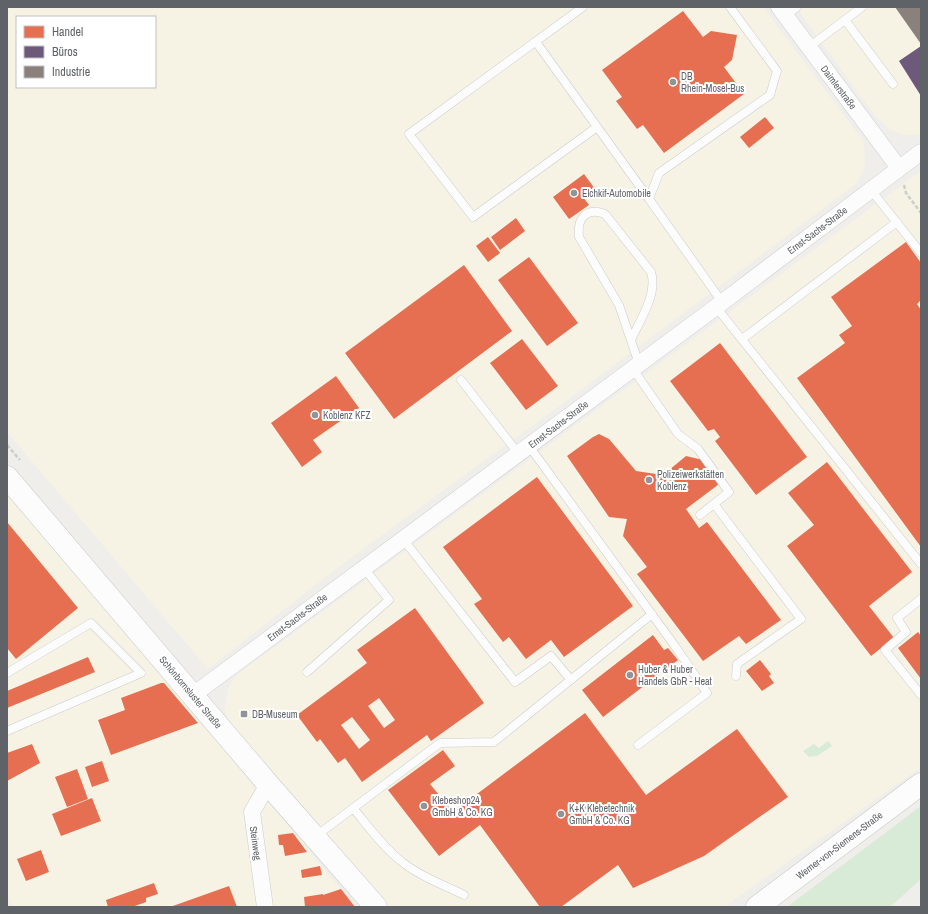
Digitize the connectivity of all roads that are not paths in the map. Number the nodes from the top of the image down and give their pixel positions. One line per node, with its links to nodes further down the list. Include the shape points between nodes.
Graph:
1 (583, 7): 6 (lane)
2 (730, 7): 13 (lane, via 777,71 770,95 660,173)
3 (862, 7): 5 (lane)
4 (787, 10): 7 (street, Daimlerstraße)
5 (845, 20): 7 (lane); 8 (lane)
6 (536, 42): 9 (lane); 9 (lane, via 409,134 473,217)
7 (809, 47): 11 (street, Daimlerstraße)
8 (893, 84)
9 (596, 127): 13 (lane)
10 (921, 152): 11 (street, Ernst-Sachs-Straße)
11 (899, 168): 12 (street, Ernst-Sachs-Straße)
12 (871, 190): 14 (lane); 16 (street, Ernst-Sachs-Straße)
13 (648, 199): 16 (lane)
14 (897, 222): 15 (lane); 17 (lane)
15 (921, 253)
16 (719, 304): 17 (lane); 19 (street, Ernst-Sachs-Straße)
17 (742, 339): 26 (lane)
18 (631, 340): 18 (lane, via 619,305 579,237 581,221 589,212 598,211 605,214 654,279 653,289); 19 (lane)
19 (636, 366): 21 (street, Ernst-Sachs-Straße); 23 (lane, via 678,434 698,448 729,492)
20 (460, 380): 21 (lane)
21 (524, 450): 25 (street, Ernst-Sachs-Straße); 29 (lane)
22 (7, 477): 34 (street, Schönbornsluster Straße)
23 (714, 504): 24 (lane); 32 (lane, via 801,619 737,664)
24 (700, 515)
25 (402, 539): 27 (street, Ernst-Sachs-Straße); 33 (lane, via 515,682 551,656)
26 (921, 564)
27 (364, 568): 30 (lane, via 389,600); 34 (street, Ernst-Sachs-Straße)
28 (921, 599): 35 (lane, via 897,618 906,632 885,650)
29 (652, 614): 33 (lane); 37 (lane, via 706,693)
30 (307, 672)
31 (7, 673): 36 (lane, via 91,623 141,673)
32 (736, 676)
33 (571, 680): 40 (lane, via 494,742 440,743)
34 (193, 695): 38 (street, Schönbornsluster Straße)
35 (921, 695)
36 (7, 731)
37 (638, 745)
38 (268, 784): 41 (street, Schönbornsluster Straße); 43 (street, Steinweg, via 252,812)
39 (921, 784): 45 (street, Werner-von-Siemens-Straße)
40 (353, 808): 41 (lane); 42 (lane, via 402,862)
41 (314, 837): 44 (street, Schönbornsluster Straße)
42 (464, 895)
43 (265, 907)
44 (376, 907)
45 (757, 907)

